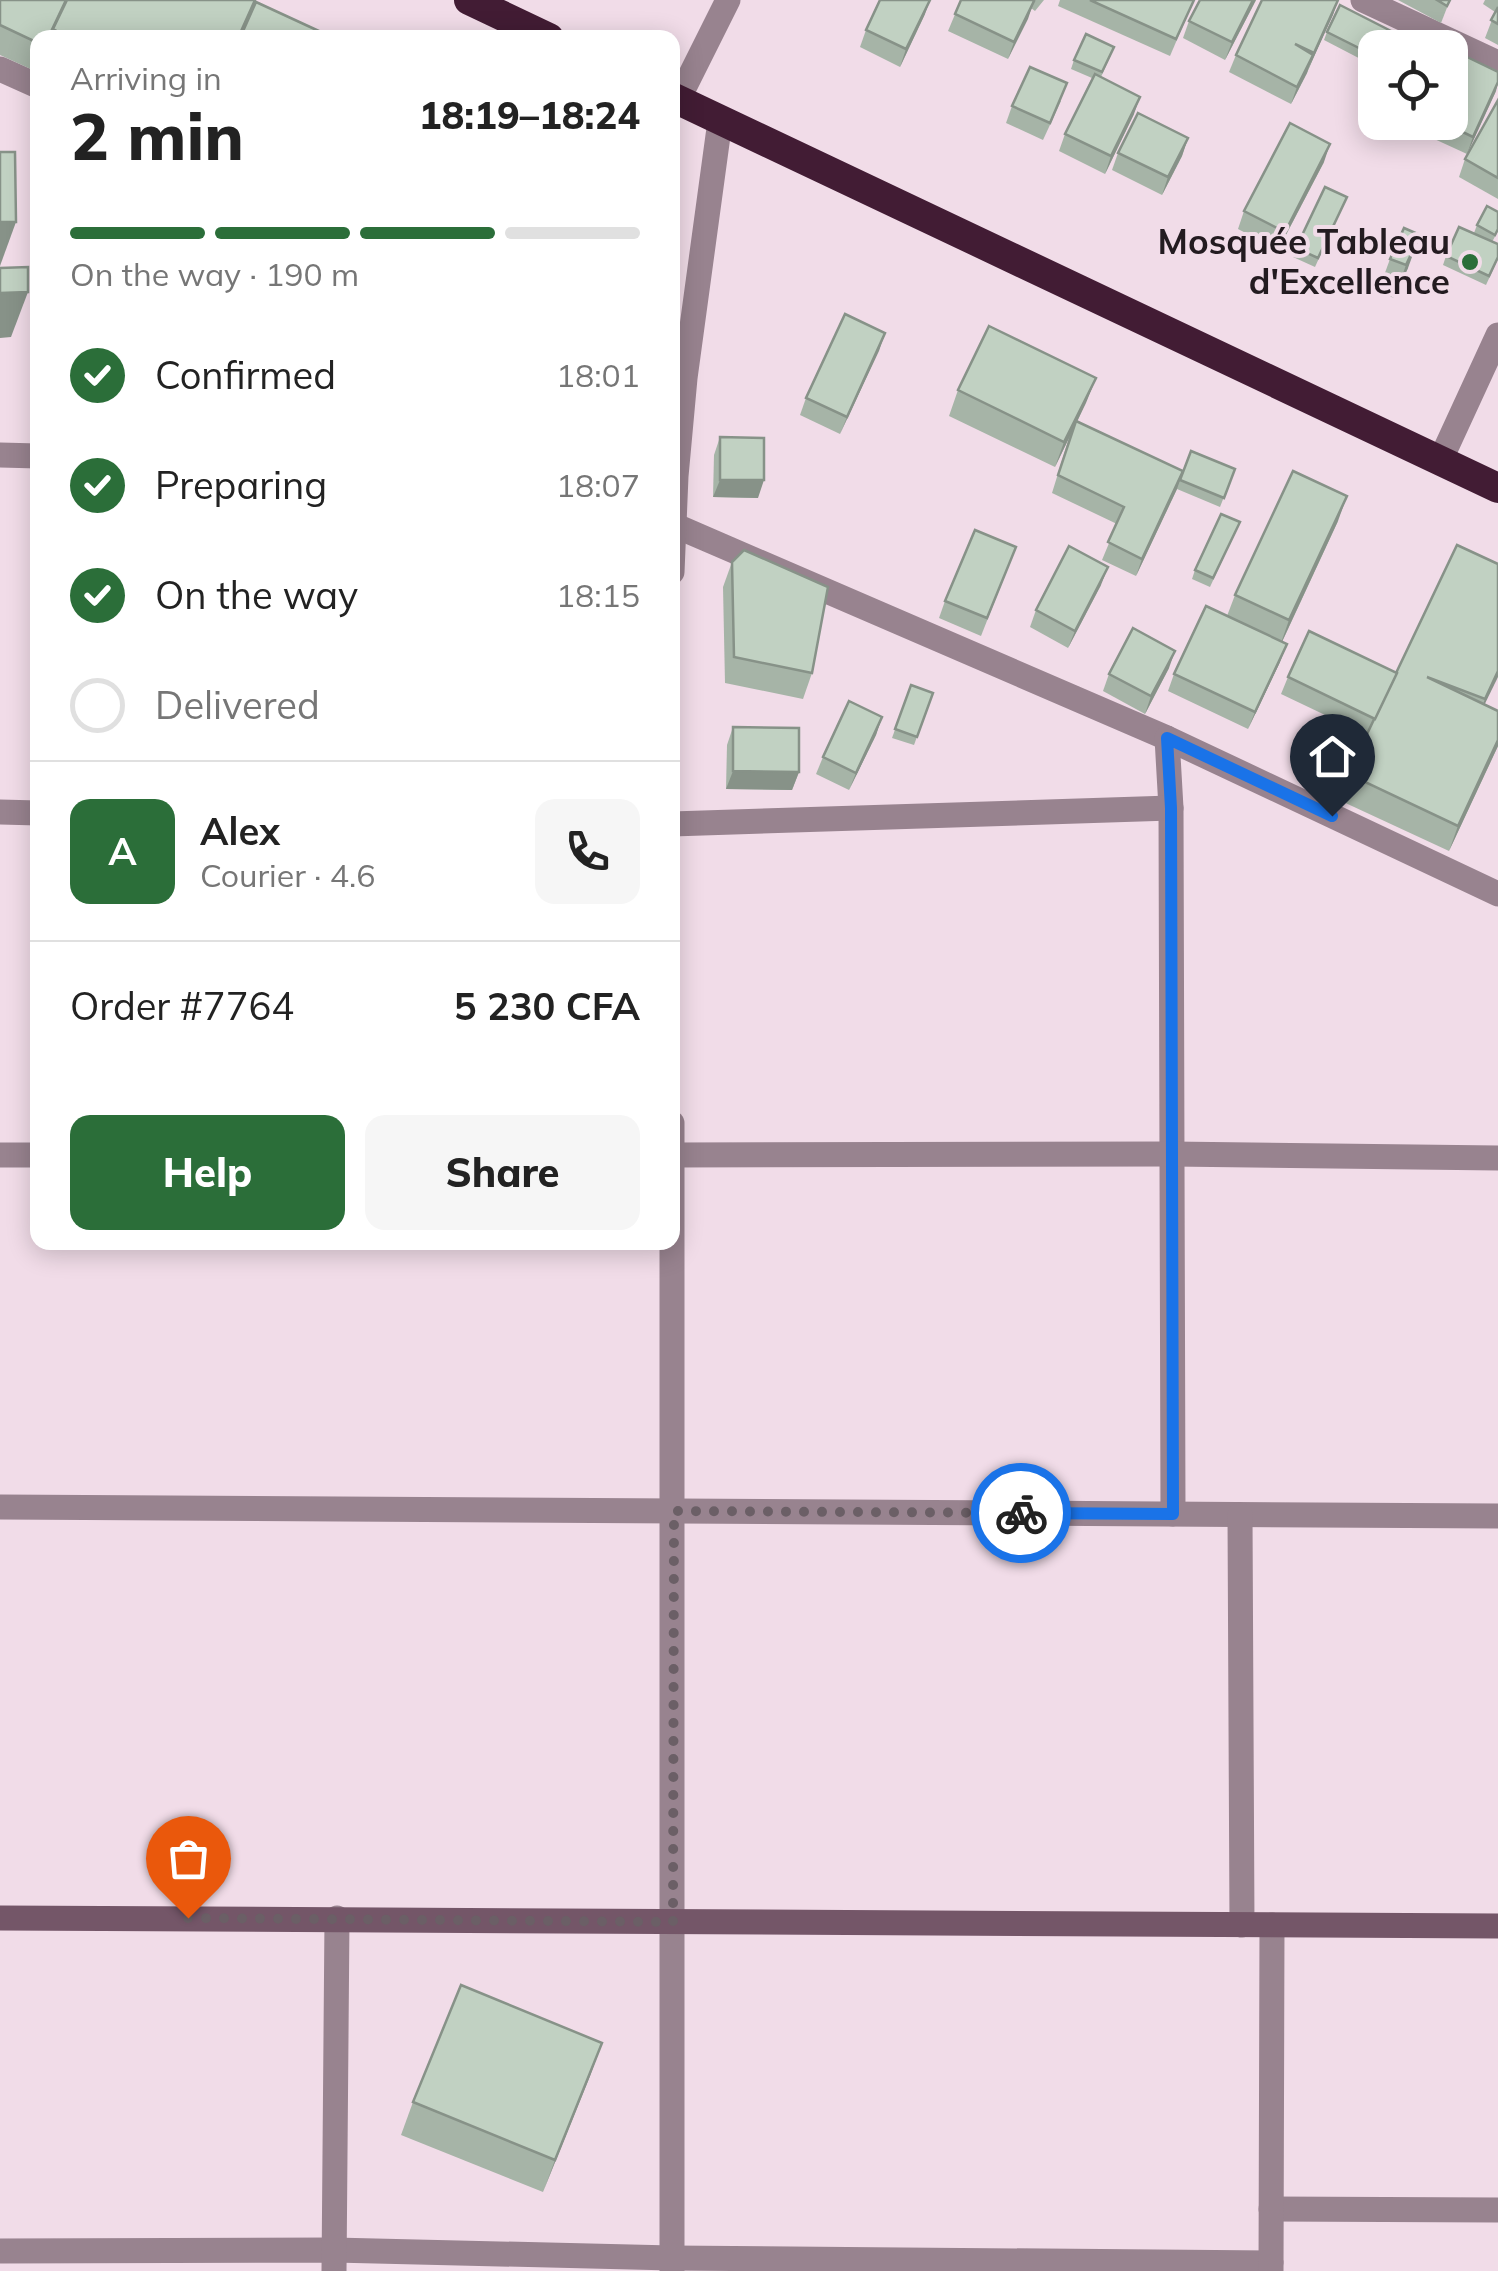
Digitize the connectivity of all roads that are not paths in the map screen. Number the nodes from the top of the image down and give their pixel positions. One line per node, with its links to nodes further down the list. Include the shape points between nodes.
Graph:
1 (468, 0): 4 (highway)
2 (728, 0): 8 (street)
3 (1363, 0): 5 (street)
4 (532, 30)
5 (1498, 63)
6 (0, 69): 7 (street)
7 (30, 82)
8 (680, 89)
9 (680, 100): 10 (highway)
10 (720, 120): 12 (street); 15 (highway)
11 (1498, 335): 15 (street)
12 (680, 369)
13 (0, 455): 14 (street)
14 (30, 456)
15 (1440, 461): 16 (highway)
16 (1498, 488)
17 (680, 528): 18 (street)
18 (1167, 738): 19 (street); 23 (street)
19 (1171, 808): 22 (street); 25 (street)
20 (0, 812): 21 (street)
21 (30, 813)
22 (680, 824)
23 (1498, 894)
24 (680, 1154): 25 (street)
25 (1172, 1154): 28 (street); 32 (street)
26 (0, 1155): 27 (street)
27 (30, 1155)
28 (1498, 1158)
29 (674, 1250): 31 (street)
30 (0, 1507): 31 (street)
31 (674, 1511): 32 (street); 37 (street)
32 (1173, 1514): 33 (street)
33 (1240, 1515): 34 (street); 38 (street)
34 (1498, 1516)
35 (0, 1918): 36 (main road)
36 (338, 1918): 37 (main road); 44 (street)
37 (673, 1922): 38 (main road); 46 (street)
38 (1242, 1925): 39 (main road)
39 (1272, 1925): 40 (main road); 41 (street)
40 (1498, 1926)
41 (1271, 2209): 42 (street); 47 (street)
42 (1498, 2210)
43 (0, 2251): 45 (street)
44 (334, 2260): 45 (street); 46 (street)
45 (51, 2261)
46 (672, 2264): 47 (street)
47 (1271, 2267)

